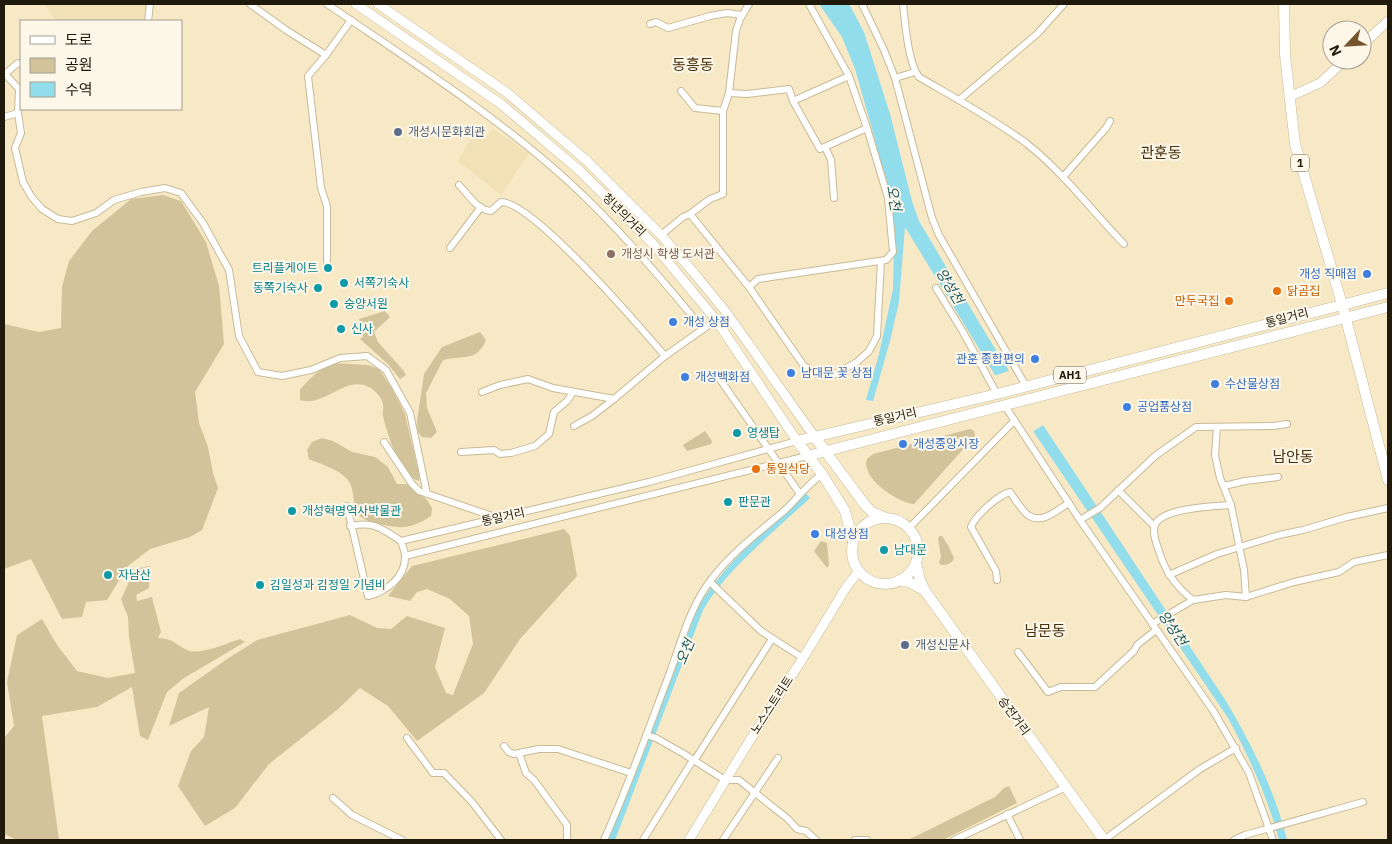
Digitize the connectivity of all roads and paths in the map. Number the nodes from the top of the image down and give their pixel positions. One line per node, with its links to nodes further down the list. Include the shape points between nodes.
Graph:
1 (150, 4): 13 (street)
2 (250, 4): 18 (street)
3 (327, 4): 14 (street)
4 (356, 4): 52 (main road, 청년의거리, via 501,104 579,170 654,245)
5 (378, 4): 41 (main road, 청년의거리, via 506,92 587,161)
6 (749, 4): 12 (street)
7 (809, 4): 23 (street)
8 (862, 4): 24 (street)
9 (903, 4): 21 (street)
10 (1064, 4): 28 (street, via 1036,34)
11 (1284, 4): 27 (main road, 1)
12 (742, 15): 16 (street, via 727,13 668,28 656,22); 26 (street, via 736,31)
13 (148, 20)
14 (351, 20): 18 (street); 53 (street, via 493,118 568,181 645,258)
15 (1388, 21): 17 (main road)
16 (650, 24)
17 (1372, 36)
18 (326, 55): 44 (street, via 308,76 321,188 327,206)
19 (20, 64): 22 (street)
20 (1334, 70): 27 (main road, via 1320,83)
21 (915, 72): 24 (street); 28 (street)
22 (4, 73): 31 (street, via 19,89)
23 (849, 76): 29 (street); 34 (street)
24 (895, 78): 56 (street, via 939,235)
25 (681, 92): 30 (street, via 695,108)
26 (729, 93): 29 (street, via 789,89); 30 (street)
27 (1289, 97): 49 (main road, 1, via 1295,144)
28 (959, 100): 36 (street, via 1027,144)
29 (793, 101): 35 (street, via 820,149)
30 (723, 111): 40 (street, via 723,194)
31 (18, 113): 32 (street); 79 (street, via 21,133 15,148 23,182 42,209 58,219 72,221 96,214 114,200 141,192 165,188 181,194 203,223 229,270 239,336 258,372 282,376 311,370 340,358 367,356 386,370 410,413)
32 (4, 117)
33 (1110, 122): 36 (street)
34 (867, 128): 35 (street); 45 (street, via 888,198 893,252)
35 (825, 146): 38 (street, via 830,160)
36 (1063, 177): 42 (street)
37 (459, 184): 39 (street)
38 (834, 198)
39 (481, 207): 43 (street); 54 (street, via 491,211 505,202 525,214 582,264)
40 (690, 214): 41 (street); 46 (street)
41 (661, 235): 66 (main road, 청년의거리, via 726,312)
42 (1124, 244)
43 (450, 248)
44 (328, 261)
45 (881, 261): 46 (street, via 758,279); 46 (street, via 877,336 869,351 857,362 833,375 817,374 804,366)
46 (749, 287)
47 (936, 288): 59 (street)
48 (1388, 293): 49 (main road, 통일거리 / AH1)
49 (1342, 304): 51 (main road, 1); 56 (main road, 통일거리 / AH1)
50 (1388, 307): 51 (main road, 통일거리 / AH1)
51 (1345, 317): 61 (main road, 통일거리 / AH1); 76 (main road, 1)
52 (716, 320): 53 (street); 67 (main road, 청년의거리)
53 (703, 328): 54 (street)
54 (664, 356): 60 (street)
55 (719, 378): 69 (street)
56 (1026, 386): 59 (main road, 통일거리 / AH1)
57 (482, 392): 58 (street, via 528,378)
58 (573, 392): 60 (street); 71 (street, via 554,412 549,434 535,446 500,454 494,450)
59 (997, 394): 66 (main road, 통일거리 / AH1)
60 (614, 399): 64 (street)
61 (1005, 406): 62 (street); 70 (main road, 통일거리 / AH1)
62 (1014, 421): 81 (street); 90 (street)
63 (1287, 424): 65 (street)
64 (574, 426)
65 (1217, 427): 77 (street, via 1214,454); 78 (street, via 1196,427 1154,456)
66 (814, 436): 67 (main road, 통일거리 / AH1); 70 (main road, 청년의거리)
67 (797, 441): 69 (street, 통일거리); 72 (main road, 청년의거리)
68 (384, 442): 79 (street, via 412,484)
69 (768, 449): 73 (street); 85 (street, 통일거리)
70 (825, 450): 72 (main road, 통일거리 / AH1); 86 (main road, 청년의거리, via 865,504)
71 (461, 452)
72 (807, 456): 73 (street, 통일거리); 74 (main road, 청년의거리)
73 (778, 463): 80 (street); 95 (street, 통일거리)
74 (822, 474): 80 (street); 92 (main road, 청년의거리, via 845,511)
75 (1278, 478): 77 (street)
76 (1388, 480)
77 (1224, 486): 82 (street)
78 (1118, 490): 87 (street, via 1100,508); 89 (street)
79 (427, 494): 85 (street)
80 (800, 494): 101 (street, via 731,556)
81 (1068, 503): 87 (street); 100 (street, via 1047,517 1037,518 1027,515 1010,492 1002,494 973,520 971,527 996,571)
82 (1231, 505): 89 (street, via 1178,510 1158,520); 93 (street)
83 (347, 506): 88 (street)
84 (1388, 508): 93 (street)
85 (499, 518): 91 (street, 통일거리)
86 (884, 518): 90 (main road, via 902,522); 92 (main road, via 861,527)
87 (1080, 520): 105 (street)
88 (350, 526): 91 (street, via 380,527); 95 (street, via 368,596 378,594 393,584 404,566)
89 (1154, 526): 98 (street, via 1154,535)
90 (909, 528): 96 (main road, via 917,545)
91 (401, 540): 95 (street)
92 (852, 542): 97 (main road, via 851,552)
93 (1239, 547): 98 (street); 103 (street)
94 (1388, 555): 103 (street, via 1354,562 1339,572)
95 (405, 556)
96 (916, 563): 99 (main road); 102 (main road)
97 (859, 572): 99 (main road, via 873,582); 108 (main road, 노스스트리트, via 847,586)
98 (1169, 575): 104 (street)
99 (900, 580): 102 (main road)
100 (996, 580)
101 (711, 583): 106 (street); 109 (street, via 686,625)
102 (925, 591): 118 (main road, 승전거리)
103 (1246, 597): 104 (street, via 1226,595)
104 (1193, 600): 105 (street)
105 (1154, 625): 107 (street, via 1134,651 1095,687 1061,687 1048,692); 112 (street)
106 (772, 639): 108 (street); 115 (street)
107 (1018, 652)
108 (804, 658): 117 (main road, 노스스트리트)
109 (647, 735): 115 (street); 116 (street)
110 (407, 738): 125 (street, via 433,773 444,773 472,802)
111 (504, 746): 113 (street, via 509,752)
112 (1236, 748): 123 (street); 136 (street, via 1200,769)
113 (519, 753): 116 (street, via 558,749); 126 (street, via 526,773 567,826)
114 (778, 758): 119 (street)
115 (693, 760): 117 (street); 128 (street)
116 (631, 773): 127 (street)
117 (725, 780): 119 (street, via 739,780); 129 (main road, 노스스트리트)
118 (1066, 787): 122 (street); 136 (main road, 승전거리)
119 (755, 793): 130 (street); 131 (street, via 797,829 806,831)
120 (333, 798): 124 (street, via 352,815)
121 (1362, 802): 123 (street)
122 (1007, 814): 134 (street); 135 (street)
123 (1271, 829): 137 (street); 138 (street)
124 (402, 840)
125 (501, 840)
126 (567, 840)
127 (604, 840)
128 (643, 840)
129 (689, 840)
130 (723, 840)
131 (816, 840)
132 (855, 840): 133 (street)
133 (867, 840)
134 (954, 840)
135 (1020, 840)
136 (1104, 840)
137 (1234, 840)
138 (1273, 840)

